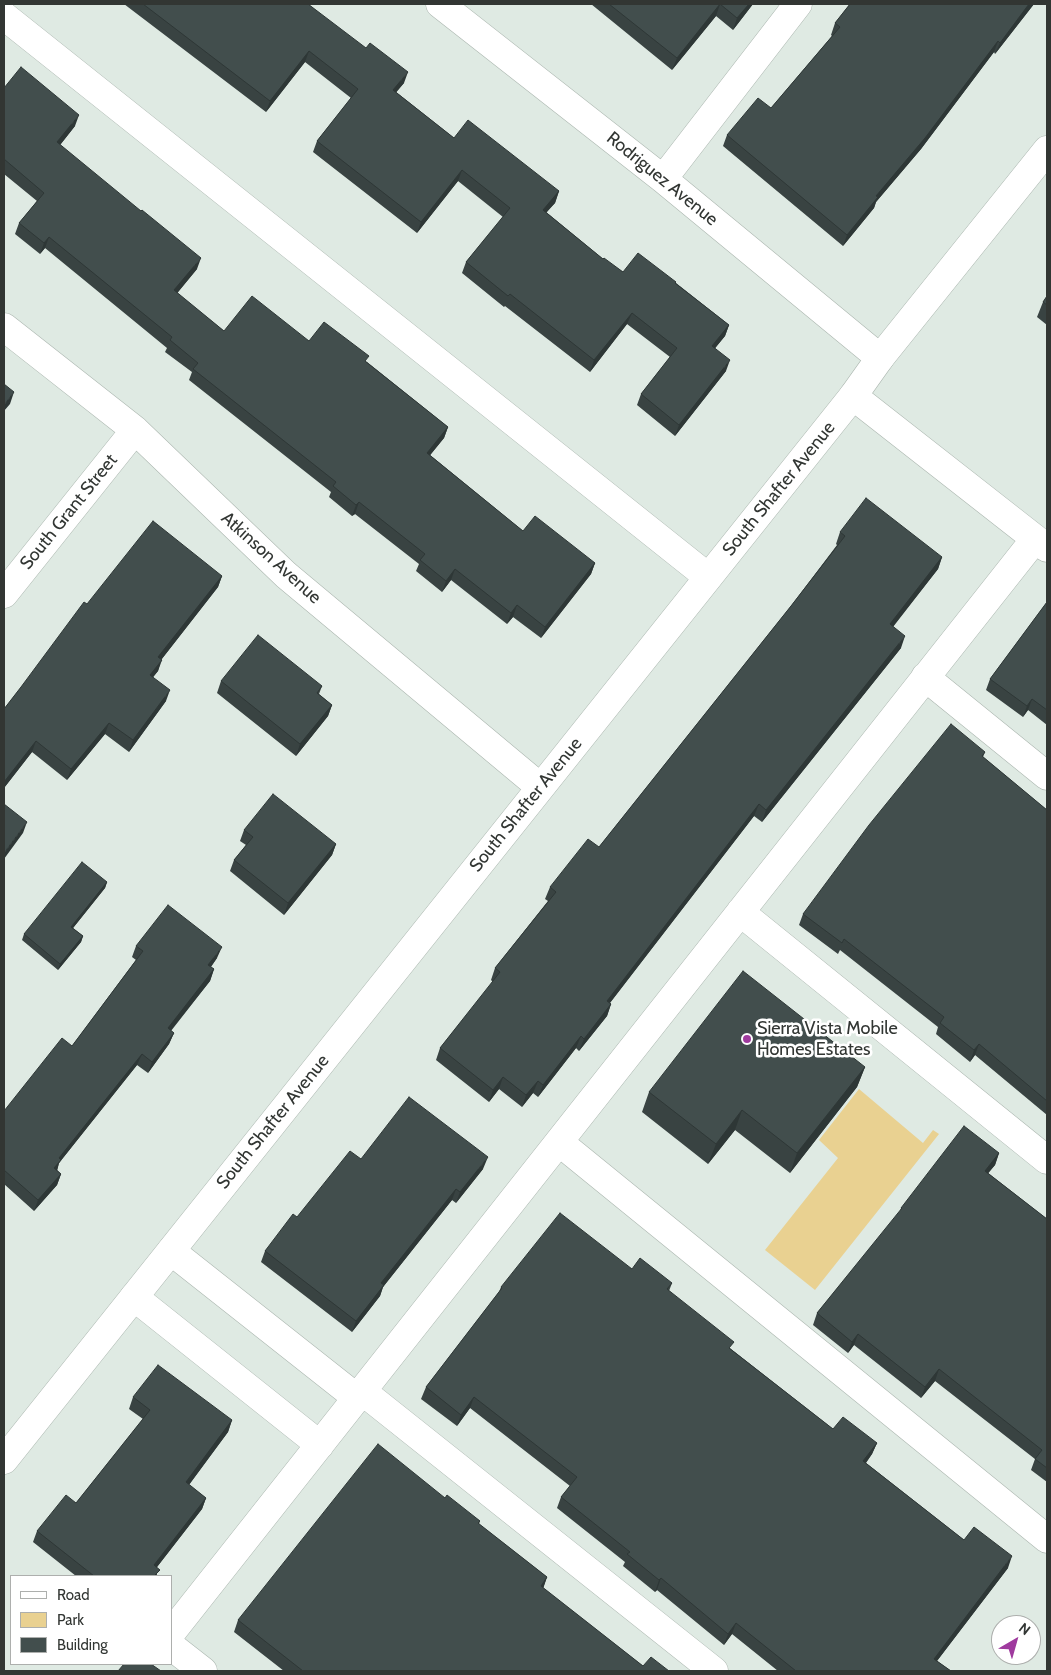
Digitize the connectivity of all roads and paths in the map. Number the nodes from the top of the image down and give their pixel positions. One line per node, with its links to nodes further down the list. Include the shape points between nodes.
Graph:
1 (440, 4): 5 (main road, Rodriguez Avenue)
2 (798, 4): 5 (main road)
3 (4, 16): 11 (main road)
4 (1047, 150): 7 (main road, South Shafter Avenue)
5 (664, 179): 7 (main road, Rodriguez Avenue)
6 (4, 328): 9 (main road, Atkinson Avenue)
7 (880, 358): 8 (main road, South Shafter Avenue)
8 (853, 396): 10 (main road); 11 (main road, South Shafter Avenue)
9 (135, 430): 12 (main road, South Grant Street); 15 (main road, Atkinson Avenue, via 286,575)
10 (1041, 543): 13 (main road)
11 (708, 577): 15 (main road, South Shafter Avenue)
12 (4, 594)
13 (925, 677): 14 (main road); 16 (main road)
14 (1047, 776)
15 (540, 787): 19 (main road, South Shafter Avenue)
16 (740, 912): 17 (main road); 18 (main road)
17 (559, 1142): 21 (main road); 24 (main road)
18 (1047, 1160)
19 (171, 1251): 20 (main road, South Shafter Avenue); 21 (main road)
20 (134, 1297): 22 (main road); 23 (main road, South Shafter Avenue)
21 (359, 1395): 22 (main road); 28 (main road)
22 (320, 1445): 25 (main road)
23 (4, 1460)
24 (1047, 1539)
25 (172, 1631)
26 (172, 1647): 27 (main road)
27 (203, 1671)
28 (714, 1671)

